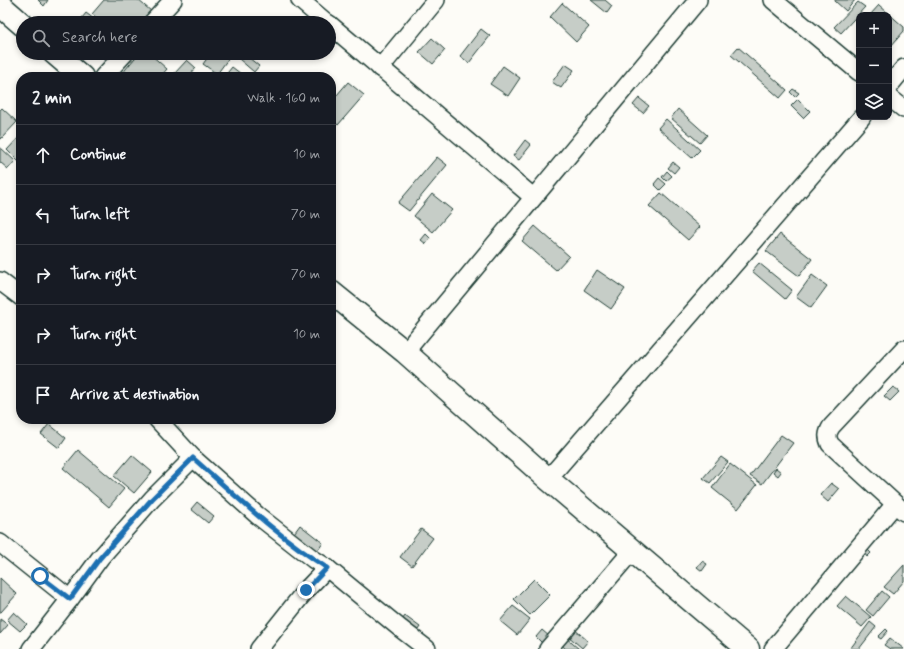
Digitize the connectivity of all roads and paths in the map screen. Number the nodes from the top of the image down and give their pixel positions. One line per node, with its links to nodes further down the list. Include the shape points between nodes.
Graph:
1 (172, 0): 7 (street)
2 (300, 0): 8 (street)
3 (436, 0): 13 (street)
4 (698, 0): 22 (street)
5 (773, 0): 15 (street)
6 (0, 5): 9 (street)
7 (158, 16)
8 (319, 16)
9 (16, 19)
10 (336, 31): 13 (street)
11 (62, 60): 16 (street)
12 (119, 60): 17 (street)
13 (380, 68): 22 (street)
14 (904, 68): 18 (street)
15 (856, 69)
16 (76, 72)
17 (108, 72)
18 (891, 84)
19 (892, 99): 20 (street)
20 (904, 109)
21 (859, 120): 30 (street)
22 (533, 198): 27 (street)
23 (0, 281): 24 (street)
24 (16, 293)
25 (336, 296): 27 (street)
26 (904, 349): 31 (street, via 831,427 827,438 830,444)
27 (405, 352): 30 (street)
28 (162, 424): 29 (street)
29 (193, 458): 34 (street, via 257,515); 35 (street, via 152,499 100,558)
30 (548, 480): 33 (street)
31 (899, 508): 41 (street)
32 (0, 543): 35 (street)
33 (632, 552): 39 (street); 40 (street)
34 (327, 568): 37 (street); 38 (street)
35 (70, 599): 36 (street)
36 (31, 649)
37 (259, 649)
38 (427, 649)
39 (548, 649)
40 (748, 649)
41 (773, 649)

